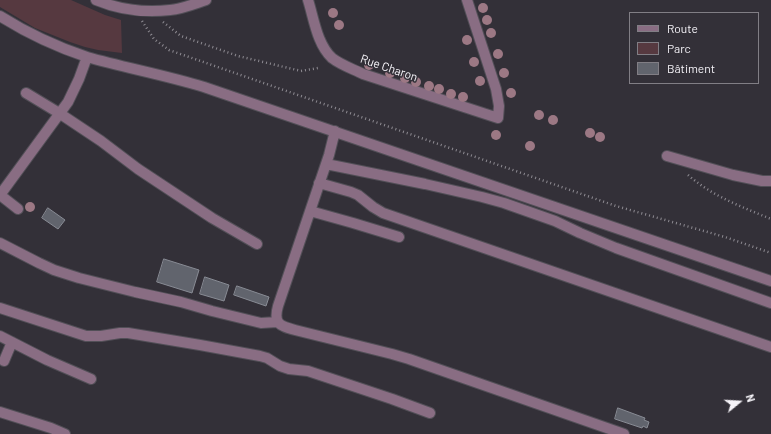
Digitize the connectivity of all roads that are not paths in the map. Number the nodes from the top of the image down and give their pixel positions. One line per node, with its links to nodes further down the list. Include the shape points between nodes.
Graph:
1 (96, 0): 5 (street, via 105,4)
2 (206, 0): 5 (street, via 170,10 153,11)
3 (308, 0): 4 (street, Rue Charon, via 319,38 333,59 363,74 498,118 496,89)
4 (467, 0)
5 (130, 4)
6 (0, 16): 7 (street, via 55,45)
7 (87, 57): 9 (street, via 75,90); 10 (street, via 198,85)
8 (26, 93): 9 (street)
9 (59, 113): 15 (street); 20 (street, via 212,218)
10 (335, 132): 12 (street); 21 (street)
11 (667, 156): 13 (street, via 733,175)
12 (326, 164): 14 (street); 22 (street, via 504,203 555,221 616,248)
13 (771, 181)
14 (319, 183): 17 (street); 27 (street, via 352,192 383,212)
15 (0, 195): 16 (street)
16 (18, 209)
17 (310, 211): 18 (street); 24 (street, via 278,306)
18 (399, 237)
19 (0, 243): 24 (street, via 39,264 79,278 261,323)
20 (257, 244)
21 (771, 281)
22 (771, 302)
23 (0, 308): 31 (street, via 86,336 128,333 260,356 285,367 308,371)
24 (277, 322): 33 (street, via 287,328 416,361)
25 (0, 336): 26 (street)
26 (12, 342): 28 (street); 29 (street)
27 (771, 347)
28 (4, 361)
29 (91, 379)
30 (0, 412): 32 (street)
31 (430, 414)
32 (66, 434)
33 (624, 434)

